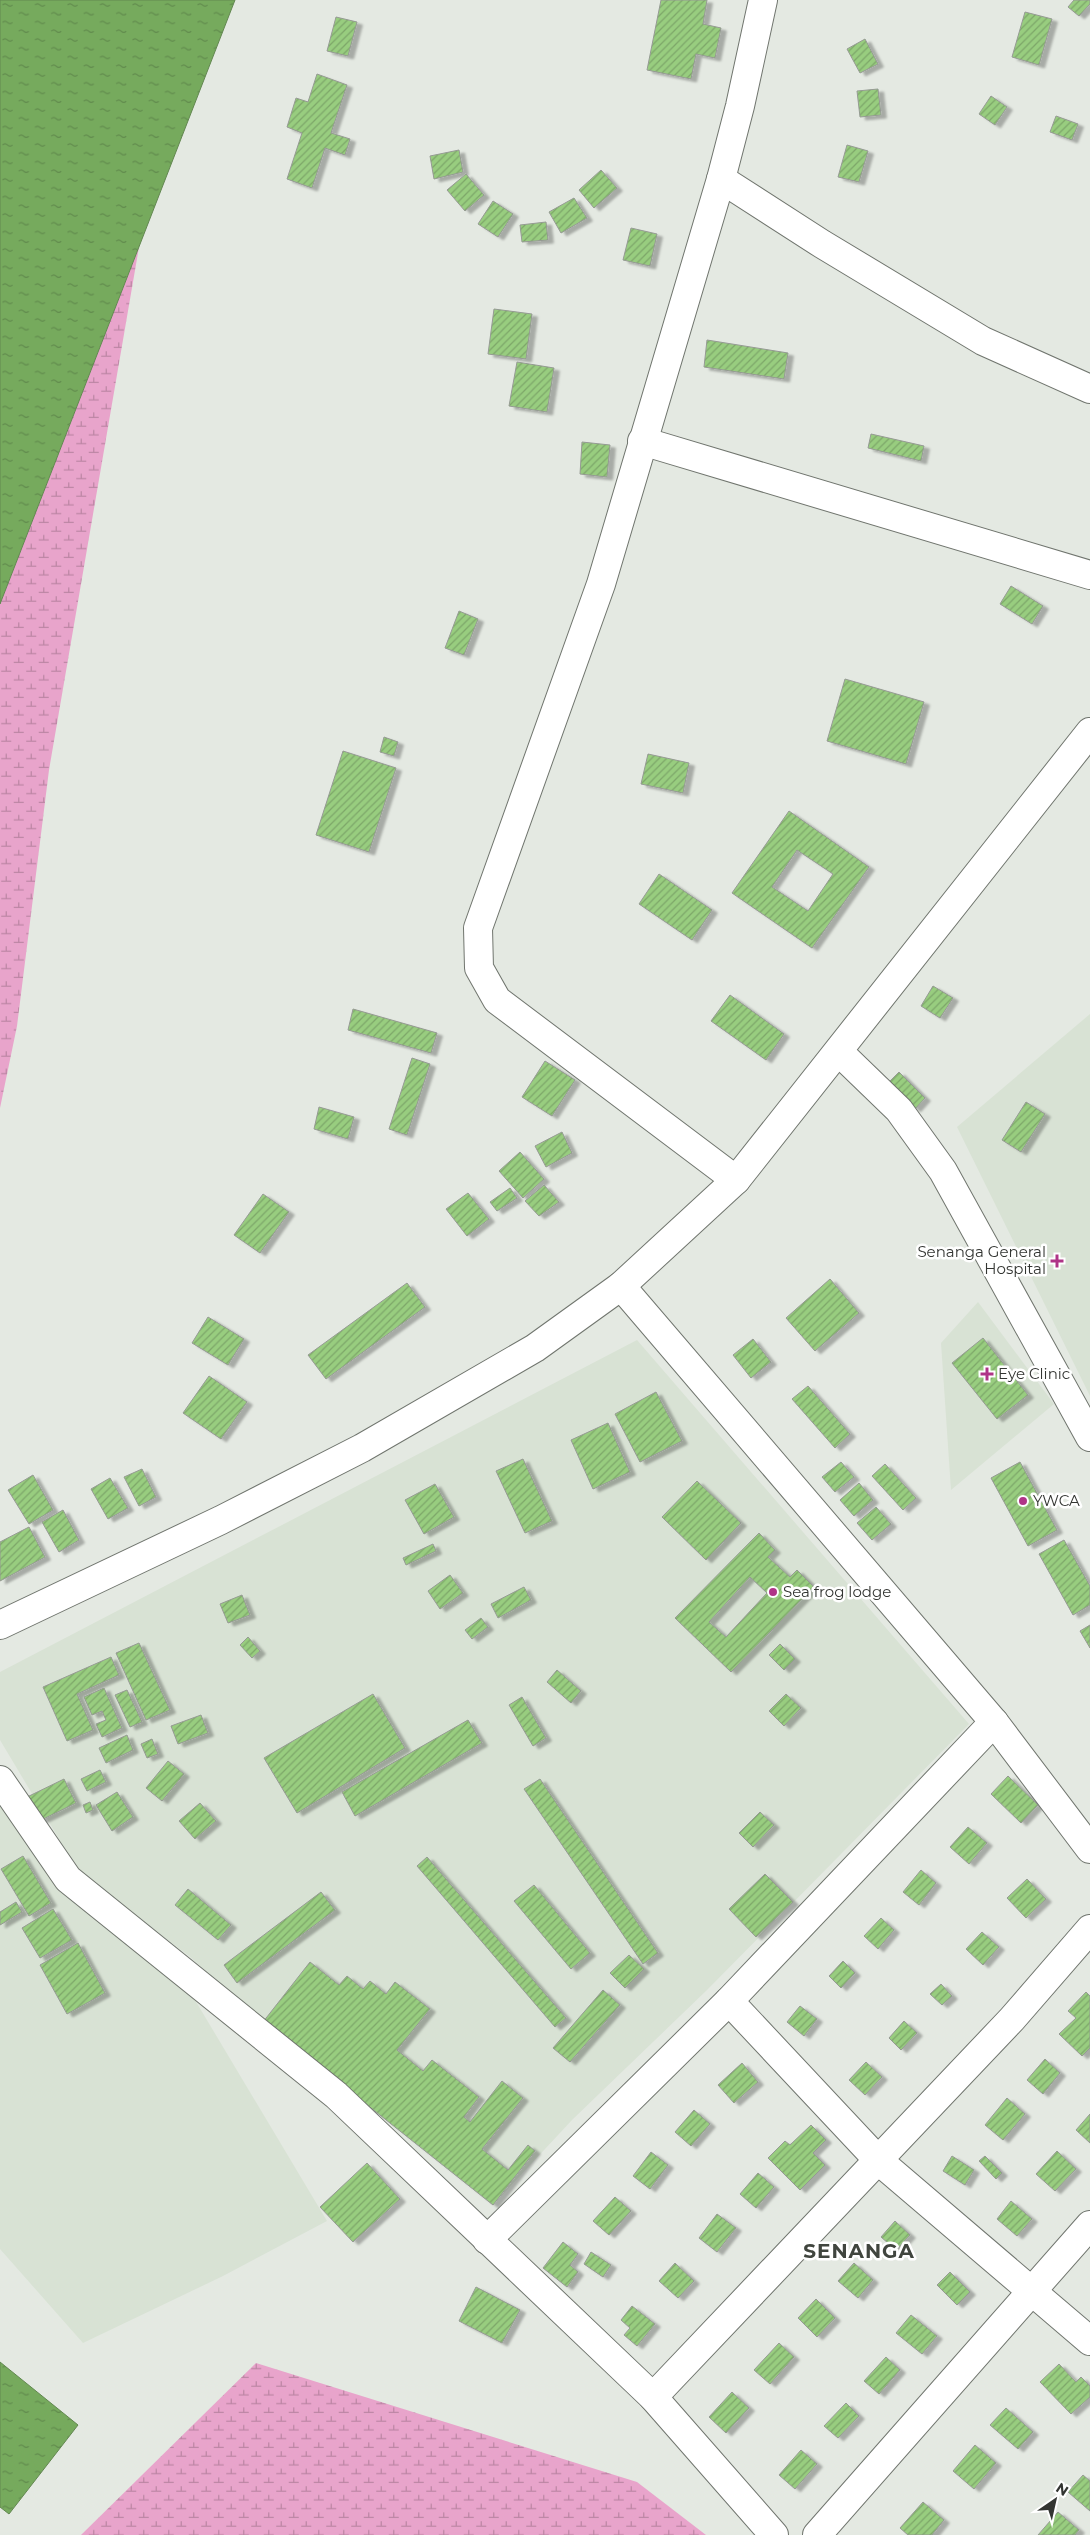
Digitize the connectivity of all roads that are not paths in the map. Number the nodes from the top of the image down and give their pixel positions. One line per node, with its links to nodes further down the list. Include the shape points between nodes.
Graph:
1 (763, 0): 2 (street)
2 (720, 180): 3 (street, via 983,341); 4 (street)
3 (1090, 389)
4 (642, 440): 5 (street); 8 (street, via 601,584 478,928 479,968 497,1000)
5 (1090, 576)
6 (1090, 732): 7 (street)
7 (839, 1052): 8 (street); 10 (street, via 899,1110 944,1171)
8 (736, 1180): 9 (street)
9 (621, 1286): 11 (street, via 535,1348 362,1448 221,1520); 12 (street)
10 (1090, 1437)
11 (0, 1625)
12 (994, 1722): 14 (street); 16 (street)
13 (0, 1780): 19 (street, via 68,1879 336,2095)
14 (1090, 1849)
15 (1090, 1929): 17 (street, via 1012,2019)
16 (729, 2001): 17 (street); 19 (street)
17 (879, 2161): 20 (street); 22 (street)
18 (1090, 2224): 20 (street)
19 (487, 2240): 22 (street)
20 (1033, 2291): 21 (street); 24 (street)
21 (1090, 2341)
22 (653, 2397): 23 (street)
23 (774, 2535)
24 (817, 2535)

